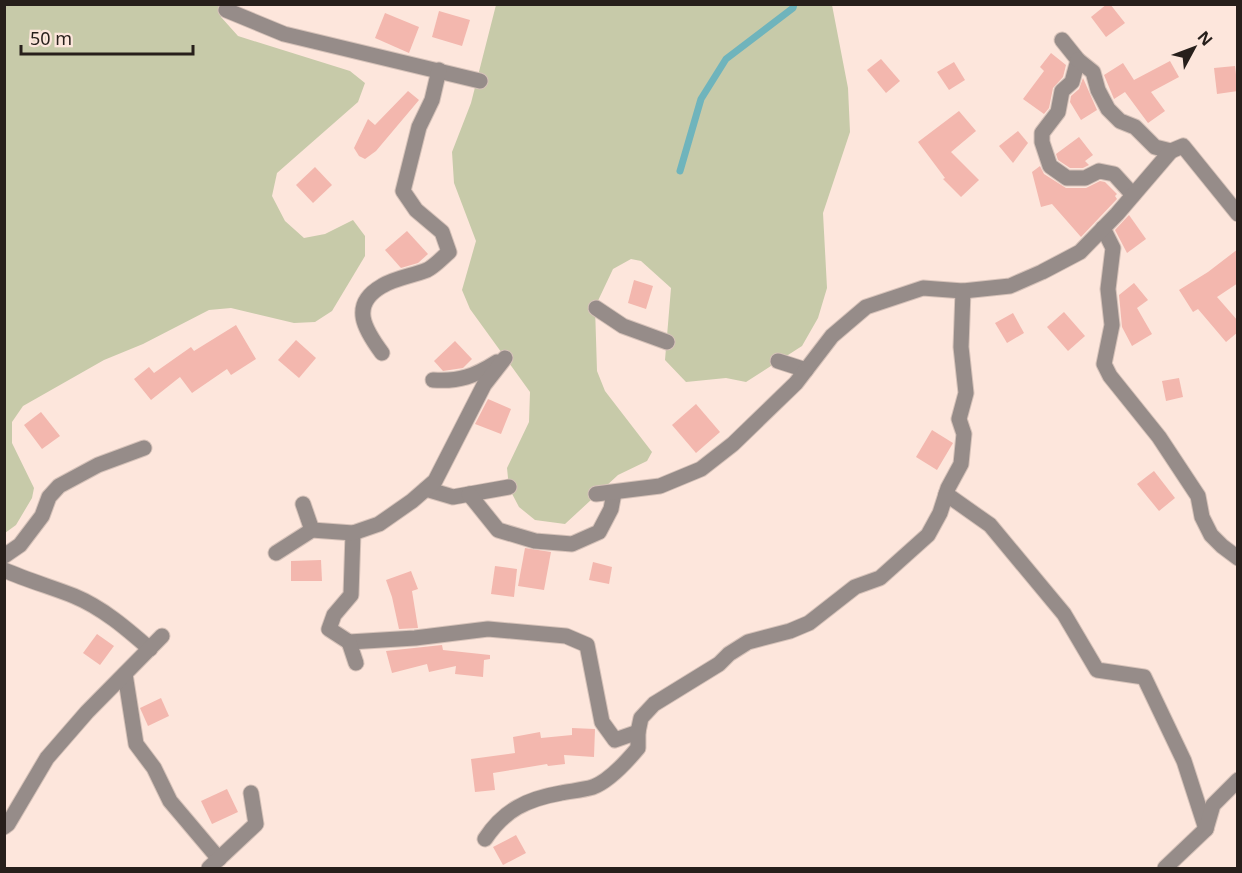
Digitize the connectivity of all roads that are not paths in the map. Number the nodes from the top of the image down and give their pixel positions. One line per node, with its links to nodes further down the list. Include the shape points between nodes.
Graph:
1 (226, 10): 4 (street, via 284,34)
2 (1062, 40): 3 (street)
3 (1078, 60): 6 (street, via 1093,72 1103,100 1120,121 1136,127 1155,147); 7 (street, via 1072,82 1062,92 1058,112 1042,133 1050,166 1068,178 1085,178 1100,171 1114,174)
4 (439, 70): 5 (street); 13 (street, via 403,191 416,210 442,232 449,252 429,269 381,286 366,298 362,316 368,334)
5 (480, 81)
6 (1171, 151): 7 (street); 8 (street, via 1183,146)
7 (1133, 195): 9 (street)
8 (1238, 214)
9 (1103, 228): 10 (street, via 1080,252 1042,272 1010,286); 29 (street, via 1113,248 1108,289 1112,325 1104,364 1198,496 1211,535)
10 (963, 291): 15 (street, via 923,288 866,307 832,336); 23 (street, via 961,347 966,393 959,419 964,434 961,464)
11 (596, 309): 12 (street, via 623,326)
12 (667, 342)
13 (382, 353)
14 (778, 361): 15 (street)
15 (806, 370): 20 (street, via 733,444 701,470 660,486)
16 (433, 380): 19 (street, via 474,376 505,358 484,385 435,481)
17 (144, 448): 28 (street, via 98,465 59,486 31,531)
18 (509, 488): 21 (street)
19 (426, 489): 21 (street, via 453,497); 26 (street, via 379,524)
20 (614, 493): 21 (street, via 611,509 598,532 572,544 535,541 498,530); 22 (street)
21 (469, 494)
22 (596, 494)
23 (946, 494): 36 (street, via 928,535 880,578 855,588 809,623 748,642 729,654 654,704 641,718); 40 (street, via 990,525 1064,614 1097,670 1144,677 1184,761)
24 (303, 504): 25 (street)
25 (312, 530): 26 (street); 27 (street)
26 (353, 533): 32 (street, via 351,595 334,615 329,629)
27 (276, 553)
28 (4, 556)
29 (1238, 558)
30 (4, 570): 33 (street, via 76,597 119,622)
31 (162, 636): 33 (street)
32 (349, 642): 34 (street); 36 (street, via 488,629 566,636 587,645 602,722 615,740)
33 (150, 648): 35 (street)
34 (356, 663)
35 (125, 674): 39 (street, via 47,758); 42 (street, via 136,744)
36 (638, 732): 41 (street, via 638,748 595,786 516,807 496,822)
37 (1238, 780): 40 (street, via 1213,805)
38 (251, 793): 42 (street, via 256,824)
39 (6, 828)
40 (1206, 829): 43 (street)
41 (485, 839)
42 (214, 864)
43 (1165, 868)

